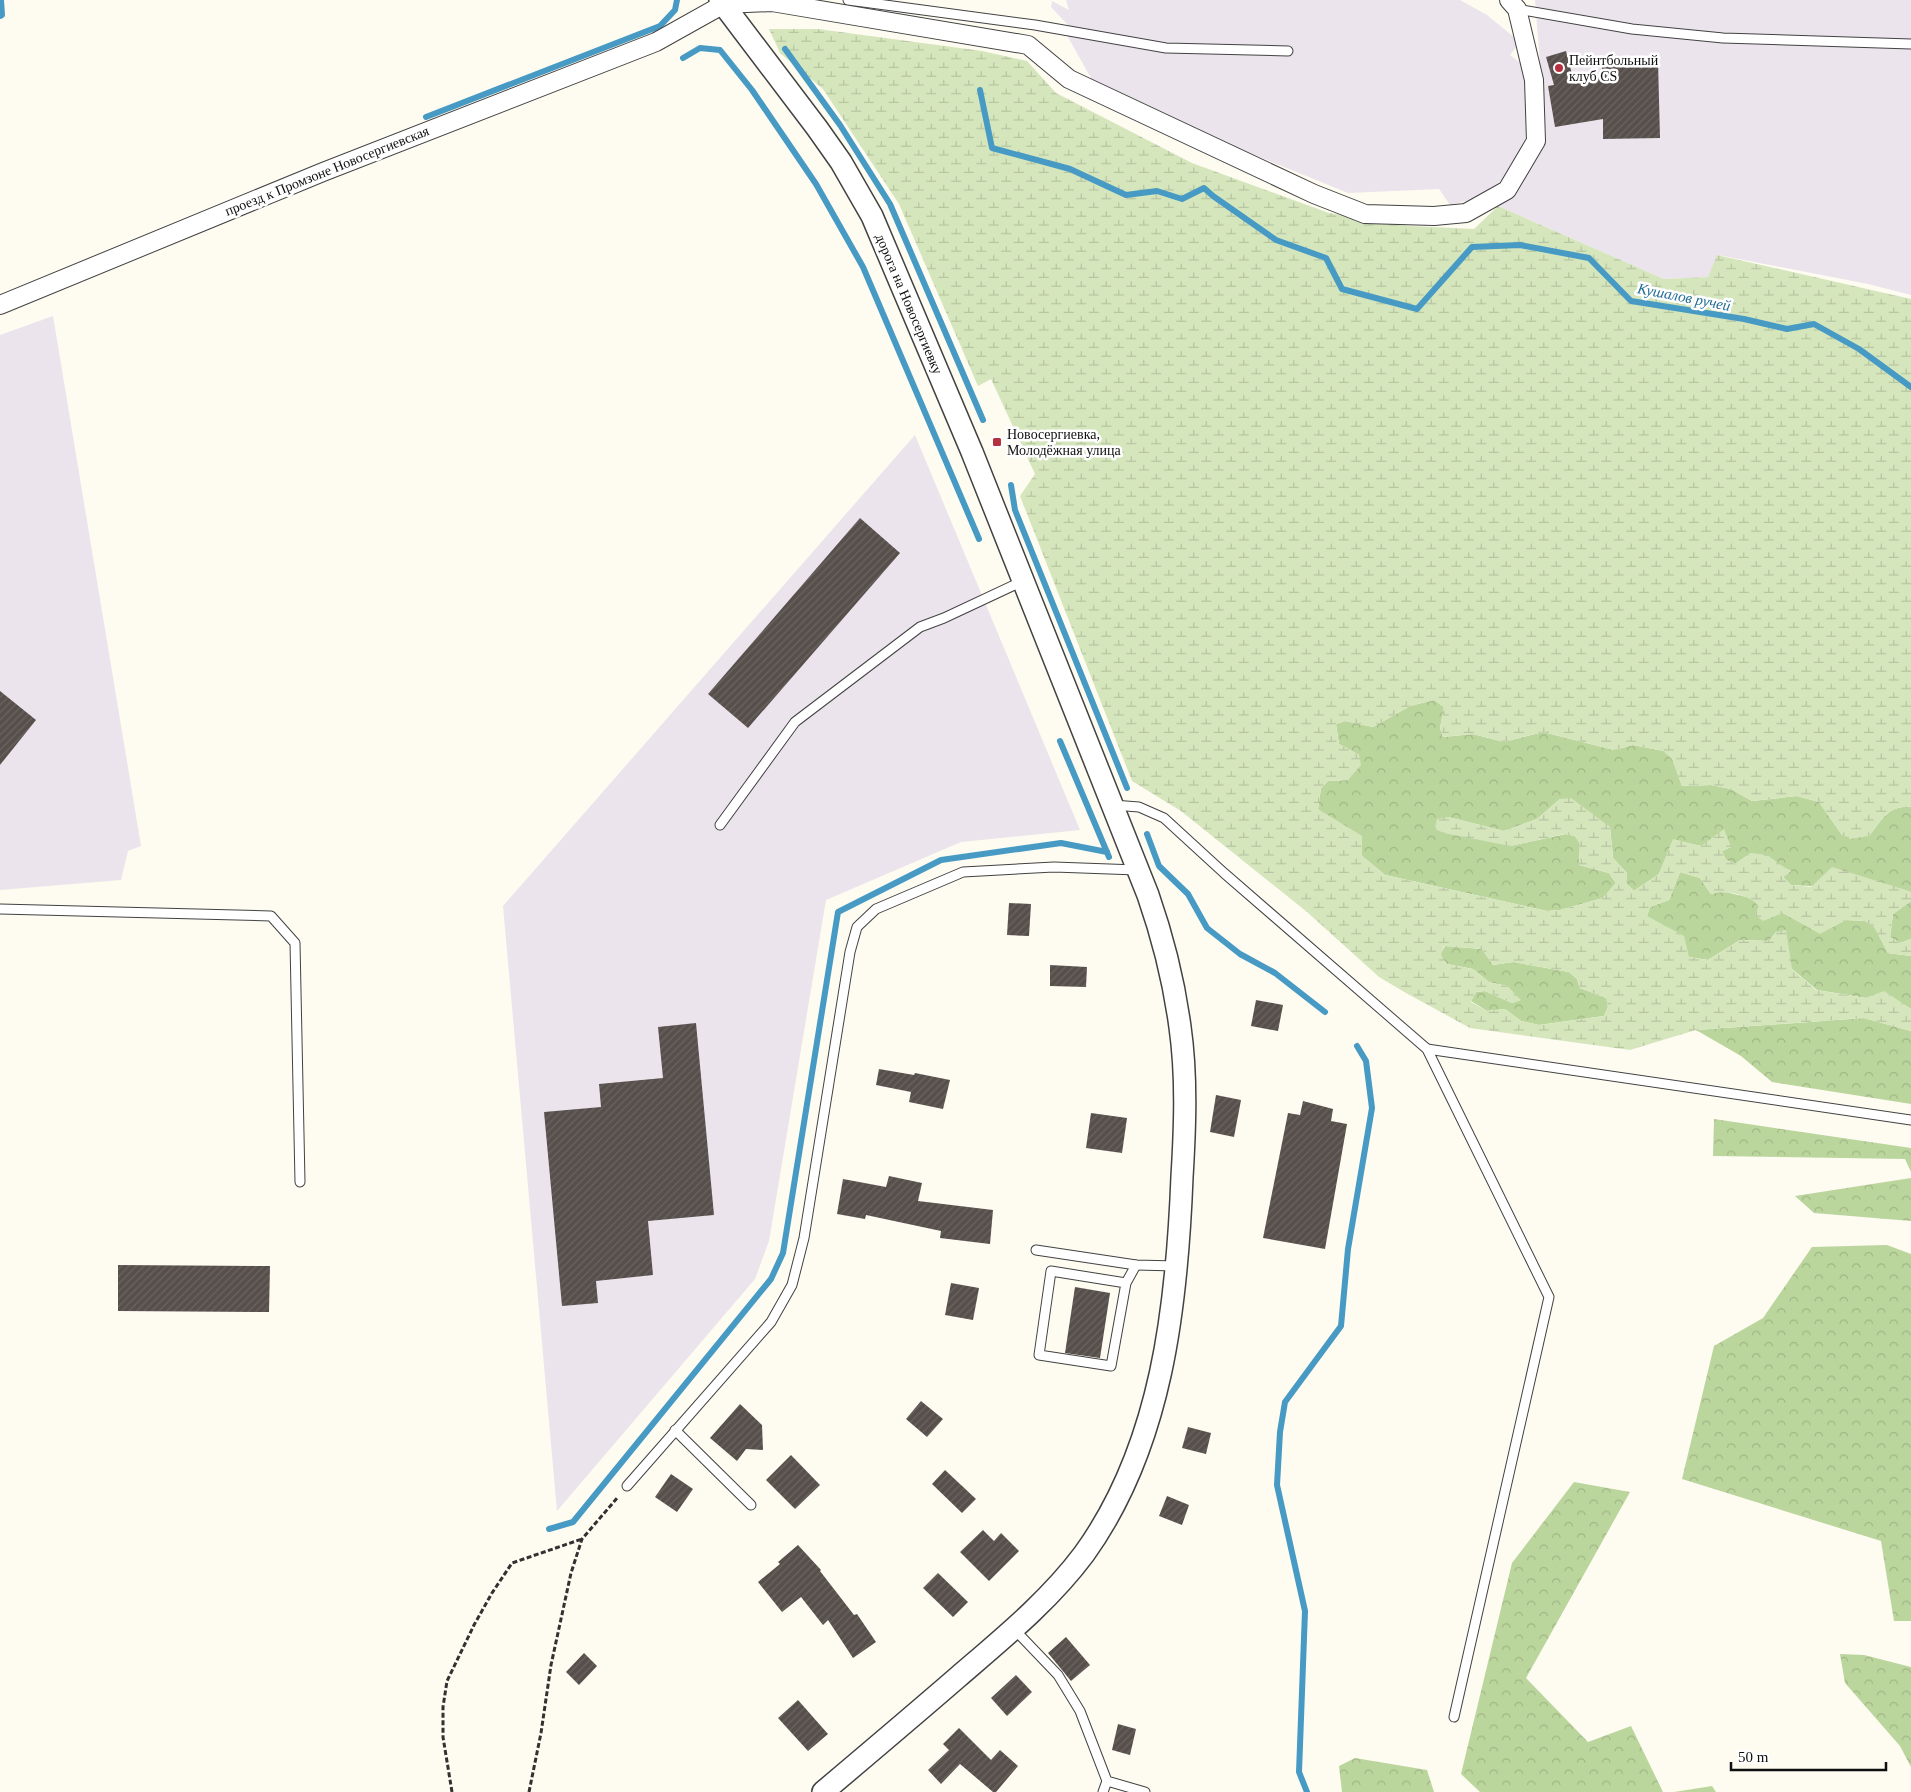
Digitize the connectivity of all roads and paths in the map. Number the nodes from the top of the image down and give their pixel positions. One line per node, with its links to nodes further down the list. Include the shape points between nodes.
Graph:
1 (848, 0): 6 (lane, via 1035,25 1166,48)
2 (777, 1): 3 (street); 4 (street, via 1028,45 1069,79 1314,194 1365,214 1434,216 1466,213 1507,190 1536,141 1534,80)
3 (722, 2): 7 (street, проезд к Промзоне Новосергиевская, via 656,42 324,172); 8 (street, дорога на Новосергиевку, via 841,162 872,216)
4 (1513, 5): 5 (lane, via 1632,29 1724,38)
5 (1911, 44)
6 (1288, 50)
7 (0, 305)
8 (1023, 580): 9 (street, дорога на Новосергиевку); 10 (lane, via 920,627 795,722)
9 (1113, 805): 11 (street, дорога на Новосергиевку); 13 (lane, via 1139,807 1164,818)
10 (720, 825)
11 (1138, 870): 18 (street, дорога на Новосергиевку, via 1163,938 1180,1028 1185,1128); 20 (lane, via 1054,867 963,872 876,909 857,927 850,952 804,1238 792,1285 771,1322)
12 (0, 909): 15 (lane, via 272,916 295,942)
13 (1427, 1049): 14 (lane); 25 (lane, via 1549,1297)
14 (1911, 1120)
15 (300, 1182)
16 (1036, 1250): 17 (lane)
17 (1136, 1266): 18 (lane); 19 (lane)
18 (1176, 1266): 24 (street, дорога на Новосергиевку, via 1166,1345 1156,1392 1127,1476 1084,1554)
19 (1126, 1282): 19 (lane, via 1112,1366 1039,1355 1050,1271)
20 (675, 1430): 21 (lane); 22 (lane)
21 (627, 1486): 23 (path)
22 (751, 1504)
23 (582, 1539): 27 (path, via 512,1562 474,1625 448,1681 443,1707 443,1737); 28 (path, via 571,1573 551,1665)
24 (1014, 1629): 26 (lane, via 1058,1675 1080,1712); 29 (street, дорога на Новосергиевку)
25 (1454, 1717)
26 (1107, 1781): 30 (lane); 31 (lane)
27 (452, 1792)
28 (529, 1792)
29 (823, 1792)
30 (1103, 1792)
31 (1145, 1792)

